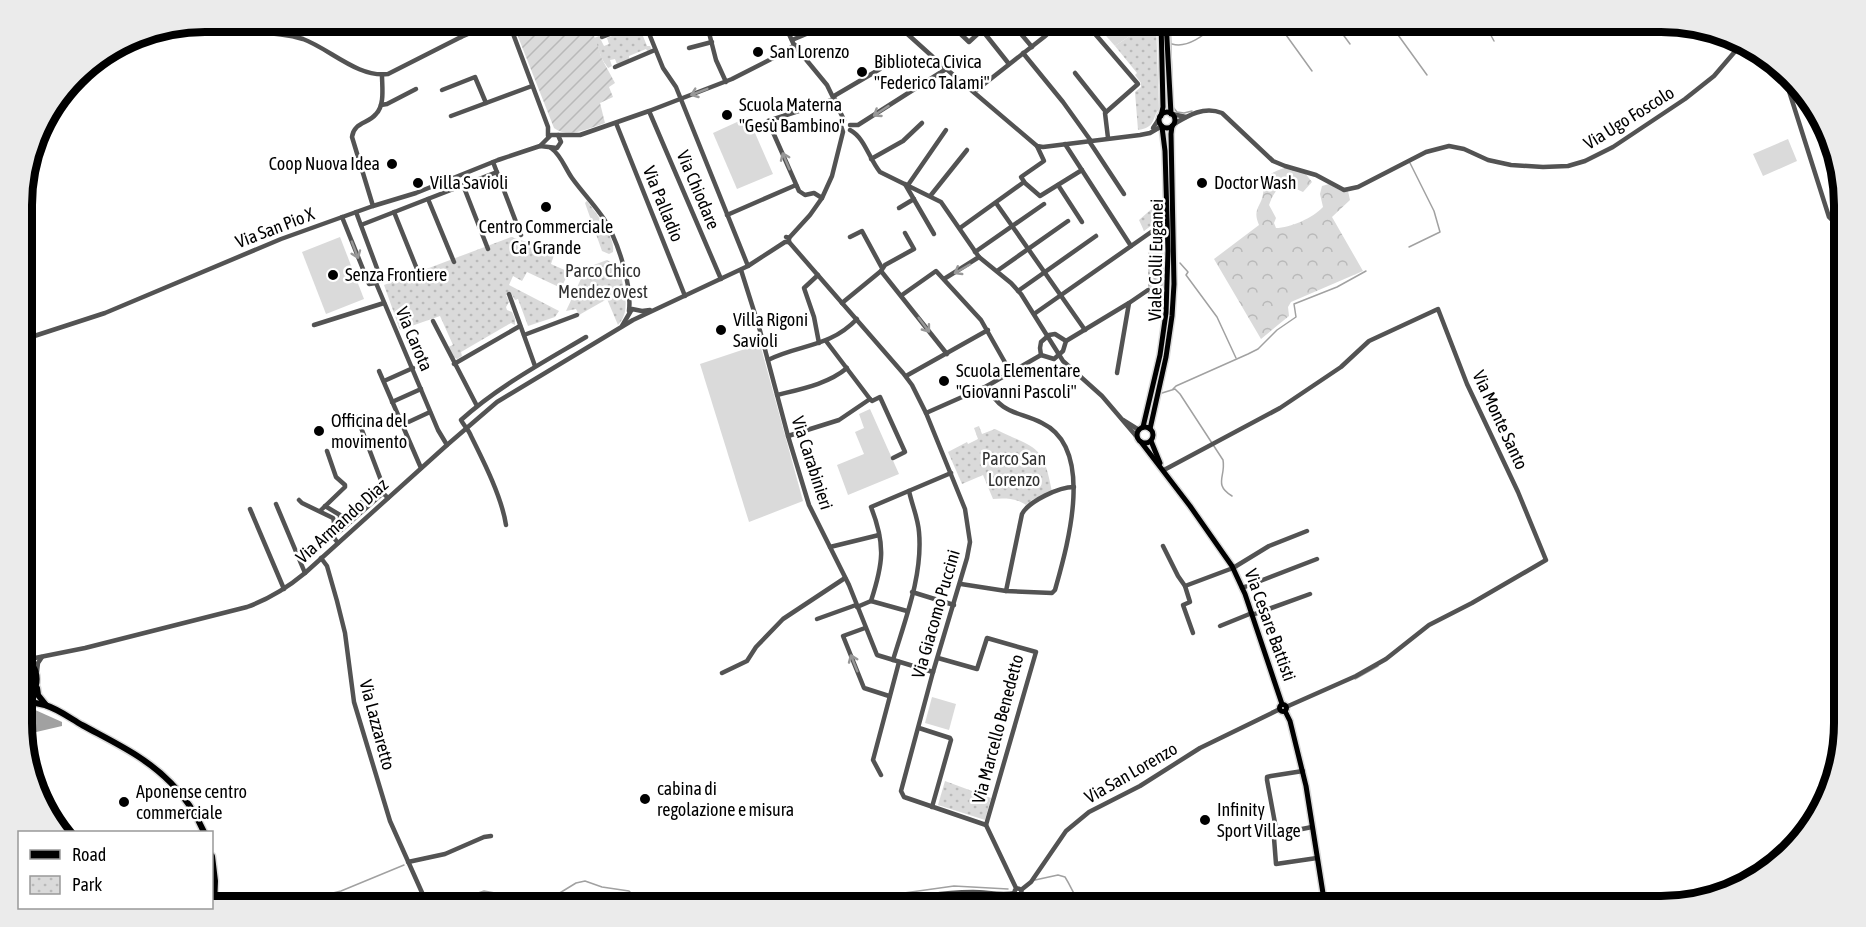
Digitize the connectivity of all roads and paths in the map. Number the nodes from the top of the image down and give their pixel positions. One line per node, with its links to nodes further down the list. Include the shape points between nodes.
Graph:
1 (230, 31): 34 (street, via 306,40 351,66)
2 (457, 31): 19 (street)
3 (475, 31): 19 (street)
4 (513, 31): 37 (street)
5 (617, 31): 20 (street)
6 (647, 31): 27 (street)
7 (709, 31): 22 (street)
8 (788, 31): 21 (street)
9 (813, 31): 21 (street)
10 (904, 31): 31 (street)
11 (957, 31): 12 (street, via 969,42)
12 (981, 31)
13 (983, 31): 29 (street)
14 (1018, 31): 24 (street)
15 (1050, 31): 24 (street)
16 (1093, 31): 46 (street, via 1138,84)
17 (1161, 31): 50 (main road, Viale Colli Euganei)
18 (1167, 31): 47 (main road, Viale Colli Euganei)
19 (460, 37): 34 (street)
20 (602, 37)
21 (792, 40): 23 (street)
22 (712, 42): 25 (street); 35 (street)
23 (795, 45): 35 (street); 41 (street)
24 (1032, 47): 28 (street)
25 (689, 48)
26 (1737, 49): 49 (street, Via Ugo Foscolo, via 1714,76 1685,99 1613,147 1568,166 1511,165 1449,146 1426,152 1358,188 1344,190 1273,160 1222,113 1200,111)
27 (655, 50): 30 (street); 42 (street)
28 (1023, 54): 29 (street); 64 (street)
29 (1009, 64): 40 (street)
30 (615, 67)
31 (945, 68): 40 (street); 56 (street, one-way to 56)
32 (880, 69): 41 (street)
33 (1075, 73): 46 (street)
34 (382, 75): 44 (street)
35 (726, 82): 42 (street, one-way to 42)
36 (1786, 84): 97 (street, via 1829,217)
37 (532, 86): 43 (street); 57 (street)
38 (416, 89): 44 (street)
39 (442, 90): 43 (street, via 474,77)
40 (974, 92): 69 (street)
41 (835, 98): 51 (street); 80 (street, one-way to 41, via 768,121)
42 (681, 99): 45 (street); 93 (street)
43 (486, 103): 48 (street)
44 (381, 105): 89 (street, via 377,114 355,127 352,137)
45 (649, 111): 52 (street); 122 (street, Via Chiodare)
46 (1106, 112): 63 (street)
47 (1171, 114): 49 (street, Via Ugo Foscolo); 50 (main road); 54 (main road, Viale Colli Euganei)
48 (451, 116)
49 (1186, 117): 54 (street, Via Ugo Foscolo)
50 (1160, 118): 55 (main road, Viale Colli Euganei); 60 (street)
51 (844, 120): 56 (street, Via Cesare Battisti); 59 (street, Via Armando Diaz, via 840,123)
52 (616, 123): 61 (street, via 580,135); 130 (street, Via Palladio)
53 (922, 123): 73 (street, via 903,141)
54 (1173, 125): 55 (main road); 183 (main road, Viale Colli Euganei, via 1172,316 1166,357)
55 (1162, 127): 60 (street); 65 (main road, Viale Colli Euganei)
56 (850, 128): 59 (street); 73 (street, Via Cesare Battisti)
57 (549, 129): 61 (street); 62 (street)
58 (946, 130): 78 (street)
59 (843, 132): 84 (street, Via Armando Diaz)
60 (1150, 133): 63 (street); 65 (street)
61 (557, 135): 62 (street); 68 (street)
62 (548, 138): 67 (street, Via San Pio X); 70 (street)
63 (1108, 138): 64 (street)
64 (1090, 141): 66 (street); 82 (street)
65 (1164, 141): 183 (main road, Viale Colli Euganei, via 1166,313)
66 (1065, 144): 69 (street); 75 (street)
67 (540, 146): 70 (street, Via San Pio X); 74 (street, Via San Pio X)
68 (560, 146): 70 (street); 72 (street)
69 (1037, 146): 77 (street, via 1044,161 1021,177)
70 (551, 148): 72 (street)
71 (968, 150): 83 (street)
72 (559, 155): 132 (street, via 606,223 621,260)
73 (871, 159): 78 (street, Via Cesare Battisti, via 880,172)
74 (493, 162): 76 (street); 89 (street, Via San Pio X, via 416,194)
75 (1082, 170): 81 (street); 108 (street)
76 (497, 172): 79 (street); 104 (street)
77 (1024, 182): 81 (street, via 1040,196); 87 (street)
78 (906, 184): 83 (street, Via Cesare Battisti); 86 (street)
79 (463, 185): 85 (street); 109 (street)
80 (796, 185): 84 (street, via 805,195); 93 (street)
81 (1058, 185): 96 (street)
82 (1124, 194)
83 (931, 195): 100 (street, Via Cesare Battisti, via 946,207)
84 (822, 198): 107 (street, Via Armando Diaz)
85 (429, 199): 92 (street); 113 (street)
86 (914, 199): 90 (street); 103 (street)
87 (996, 203): 99 (street); 100 (street)
88 (1044, 204): 99 (street)
89 (373, 206): 91 (street, Via San Pio X)
90 (899, 208)
91 (356, 212): 94 (street, Via San Pio X); 98 (street)
92 (394, 212): 98 (street); 120 (street)
93 (728, 215): 114 (street)
94 (342, 217): 125 (street, Via Carota, one-way to 125, via 369,284); 151 (street, Via San Pio X, via 255,249 105,313)
95 (1068, 221): 110 (street)
96 (1082, 222)
97 (1834, 222)
98 (361, 225): 125 (street, via 381,279)
99 (1012, 226): 110 (street); 111 (street)
100 (960, 228): 111 (street, Via Cesare Battisti)
101 (1154, 230): 108 (street)
102 (905, 233): 115 (street, via 914,249)
103 (934, 234)
104 (521, 235)
105 (1096, 236): 119 (street)
106 (850, 237): 115 (street, via 862,231)
107 (787, 241): 114 (street, Via Armando Diaz); 121 (street, Via Giacomo Puccini)
108 (1131, 246): 129 (street)
109 (489, 249)
110 (1029, 249): 117 (street); 119 (street)
111 (975, 252): 112 (street, Via Cesare Battisti)
112 (979, 257): 117 (street, Via Cesare Battisti); 124 (street, one-way to 124)
113 (454, 262)
114 (748, 266): 116 (street, Via Armando Diaz)
115 (882, 269): 123 (street); 131 (street)
116 (741, 270): 122 (street, Via Armando Diaz); 161 (street, Via Carabinieri)
117 (997, 271): 127 (street, Via Cesare Battisti)
118 (865, 272): 123 (street)
119 (1045, 272): 127 (street); 129 (street)
120 (420, 274)
121 (818, 275): 134 (street, Via Giacomo Puccini); 156 (street, via 804,288)
122 (721, 279): 130 (street, Via Armando Diaz)
123 (869, 279): 134 (street)
124 (944, 279): 131 (street, via 936,271); 147 (street)
125 (376, 284): 133 (street, Via Carota)
126 (1148, 290): 135 (street)
127 (1018, 291): 139 (street, Via Cesare Battisti)
128 (509, 294): 145 (street)
129 (1061, 295): 139 (street); 148 (street)
130 (685, 296): 137 (street, Via Armando Diaz)
131 (902, 296): 158 (street, one-way to 158)
132 (630, 300): 136 (street); 138 (street)
133 (384, 303): 144 (street); 164 (street, Via Carota)
134 (842, 303): 142 (street, Via Giacomo Puccini)
135 (1128, 303): 148 (street); 168 (street)
136 (637, 310): 137 (street, Via Armando Diaz); 138 (street, Via Armando Diaz); 141 (street)
137 (653, 310): 141 (street, Via Armando Diaz)
138 (628, 313): 141 (street); 146 (street, Via Armando Diaz)
139 (1034, 314): 150 (street, Via Cesare Battisti)
140 (577, 315): 149 (street)
141 (636, 319): 146 (street, Via Armando Diaz)
142 (857, 319): 153 (street); 169 (street, Via Giacomo Puccini)
143 (433, 321): 162 (street)
144 (314, 326)
145 (520, 326): 149 (street); 162 (street)
146 (621, 327): 157 (street, Via Armando Diaz)
147 (988, 330): 158 (street); 167 (street)
148 (1085, 330): 154 (street)
149 (524, 335): 163 (street)
150 (1047, 336): 154 (street, via 1055,334); 159 (street, via 1041,342); 160 (street, Via Cesare Battisti)
151 (32, 337)
152 (586, 337): 155 (street)
153 (826, 341): 156 (street); 165 (street)
154 (1066, 341): 160 (street)
155 (578, 342): 157 (street); 163 (street)
156 (819, 343): 161 (street)
157 (583, 350): 182 (street, Via Armando Diaz, via 497,402)
158 (947, 354): 169 (street)
159 (1041, 355): 160 (street, via 1050,359); 167 (street)
160 (1059, 356): 180 (street, Via Cesare Battisti)
161 (768, 360): 173 (street, Via Carabinieri)
162 (454, 364): 176 (street)
163 (535, 366): 176 (street)
164 (412, 368): 170 (street); 172 (street, Via Carota)
165 (847, 368): 173 (street, via 822,382); 174 (street)
166 (379, 371): 170 (street)
167 (1011, 373): 171 (street)
168 (1117, 373)
169 (906, 376): 178 (street, Via Giacomo Puccini)
170 (384, 381): 175 (street)
171 (987, 386): 178 (street); 195 (street, via 1004,409 1044,424 1055,434 1067,451)
172 (421, 389): 175 (street); 177 (street, Via Carota)
173 (777, 395): 184 (street, Via Carabinieri)
174 (870, 399): 184 (street, via 839,420); 190 (street, via 880,398 905,453)
175 (392, 402): 181 (street)
176 (477, 406): 182 (street, via 461,420)
177 (430, 412): 181 (street); 188 (street, Via Carota)
178 (926, 413): 193 (street, Via Giacomo Puccini)
179 (357, 417): 194 (street)
180 (1121, 418): 183 (street, Via Cesare Battisti); 185 (street, Via Cesare Battisti)
181 (402, 425): 191 (street)
182 (466, 428): 188 (street, Via Armando Diaz); 206 (street)
183 (1144, 428): 185 (main road); 186 (main road, Via Cesare Battisti, via 1153,435)
184 (788, 436): 213 (street, Via Carabinieri, via 809,505)
185 (1137, 437): 187 (main road, Via Cesare Battisti)
186 (1150, 441): 187 (main road); 192 (main road, Via Cesare Battisti)
187 (1141, 442): 192 (main road, Via Cesare Battisti)
188 (447, 445): 191 (street, Via Armando Diaz)
189 (327, 451): 201 (street, via 336,477 345,488)
190 (893, 458)
191 (421, 468): 198 (street, Via Armando Diaz)
192 (1164, 470): 216 (main road, Via Cesare Battisti); 249 (street, Via Monte Santo, via 1280,408 1341,367 1369,341 1438,309 1467,384 1546,560 1430,626 1356,676)
193 (951, 473): 196 (street); 219 (street, Via Giacomo Puccini, via 969,529 969,550)
194 (382, 483): 197 (street); 198 (street); 204 (street)
195 (1074, 487): 223 (street, via 1044,496 1025,507); 223 (street, via 1068,540 1054,591)
196 (909, 491): 209 (street, via 871,507); 224 (street, via 919,536)
197 (383, 493): 198 (street); 207 (street)
198 (390, 495): 210 (street, Via Armando Diaz)
199 (299, 500): 203 (street)
200 (276, 504): 217 (street)
201 (325, 506): 203 (street); 204 (street, via 340,515)
202 (250, 509): 222 (street)
203 (320, 511): 205 (street)
204 (341, 521): 205 (street); 207 (street)
205 (335, 522): 211 (street, via 332,532)
206 (507, 525)
207 (340, 531): 210 (street)
208 (1308, 531): 216 (street, via 1269,546)
209 (879, 536): 213 (street); 226 (street, via 882,564)
210 (344, 538): 211 (street, Via Armando Diaz)
211 (338, 543): 214 (street, Via Armando Diaz)
212 (1163, 546): 220 (street)
213 (830, 547): 218 (street, Via Carabinieri)
214 (321, 558): 217 (street, Via Armando Diaz); 260 (street, Via Lazzaretto, via 327,566 345,633 360,723 390,821)
215 (1317, 559): 221 (street)
216 (1233, 568): 220 (street); 221 (main road, Via Cesare Battisti)
217 (305, 573): 222 (street, Via Armando Diaz)
218 (845, 578): 228 (street, Via Carabinieri); 243 (street, via 783,619 747,661)
219 (961, 584): 223 (street); 227 (street, Via Giacomo Puccini)
220 (1185, 586): 234 (street, via 1191,602 1183,605)
221 (1242, 588): 230 (main road, Via Cesare Battisti)
222 (284, 589): 235 (street, Via Armando Diaz, via 247,607)
223 (1006, 591)
224 (912, 592): 227 (street); 229 (street)
225 (1310, 594): 230 (street)
226 (871, 601): 228 (street); 229 (street)
227 (954, 605): 237 (street, Via Giacomo Puccini)
228 (857, 606): 231 (street); 233 (street, Via Carabinieri)
229 (907, 611): 238 (street)
230 (1252, 614): 232 (street); 249 (main road, Via Cesare Battisti)
231 (818, 619)
232 (1220, 626)
233 (865, 628): 238 (street, Via Carabinieri, via 878,655); 246 (street, one-way to 233, via 864,688 843,636)
234 (1193, 633)
235 (43, 656): 236 (street, Via Armando Diaz); 241 (street)
236 (31, 658)
237 (938, 658): 242 (street, Via Giacomo Puccini); 254 (street, Via Marcello Benedetto, via 977,669 987,638 1036,652)
238 (893, 660): 239 (street)
239 (899, 662): 242 (street); 246 (street)
240 (31, 663): 241 (main road)
241 (37, 671): 244 (main road)
242 (933, 672): 250 (street, Via Giacomo Puccini)
243 (722, 673)
244 (37, 688): 245 (main road); 248 (highway)
245 (31, 695)
246 (889, 696): 252 (street, via 873,760)
247 (31, 702): 248 (highway)
248 (46, 705): 256 (highway, via 161,773 184,797)
249 (1283, 708): 251 (main road, Via Cesare Battisti); 262 (street, Via San Lorenzo, via 1190,753 1077,821 1031,882)
250 (919, 728): 253 (street, Via Giacomo Puccini, via 902,794); 253 (street, via 951,738)
251 (1303, 771): 255 (main road, Via Cesare Battisti); 257 (street, via 1267,777)
252 (881, 775)
253 (932, 807): 254 (street)
254 (987, 825): 262 (street)
255 (1312, 827): 257 (street); 259 (main road, Via Cesare Battisti)
256 (204, 831)
257 (1277, 834): 259 (street, via 1276,864)
258 (491, 836): 260 (street, via 445,854)
259 (1317, 858): 264 (main road, Via Cesare Battisti)
260 (408, 862): 266 (street, Via Lazzaretto)
261 (213, 864): 265 (highway)
262 (1018, 892): 263 (street); 267 (street)
263 (1019, 895)
264 (1323, 895)
265 (214, 896)
266 (423, 896)
267 (927, 896)

